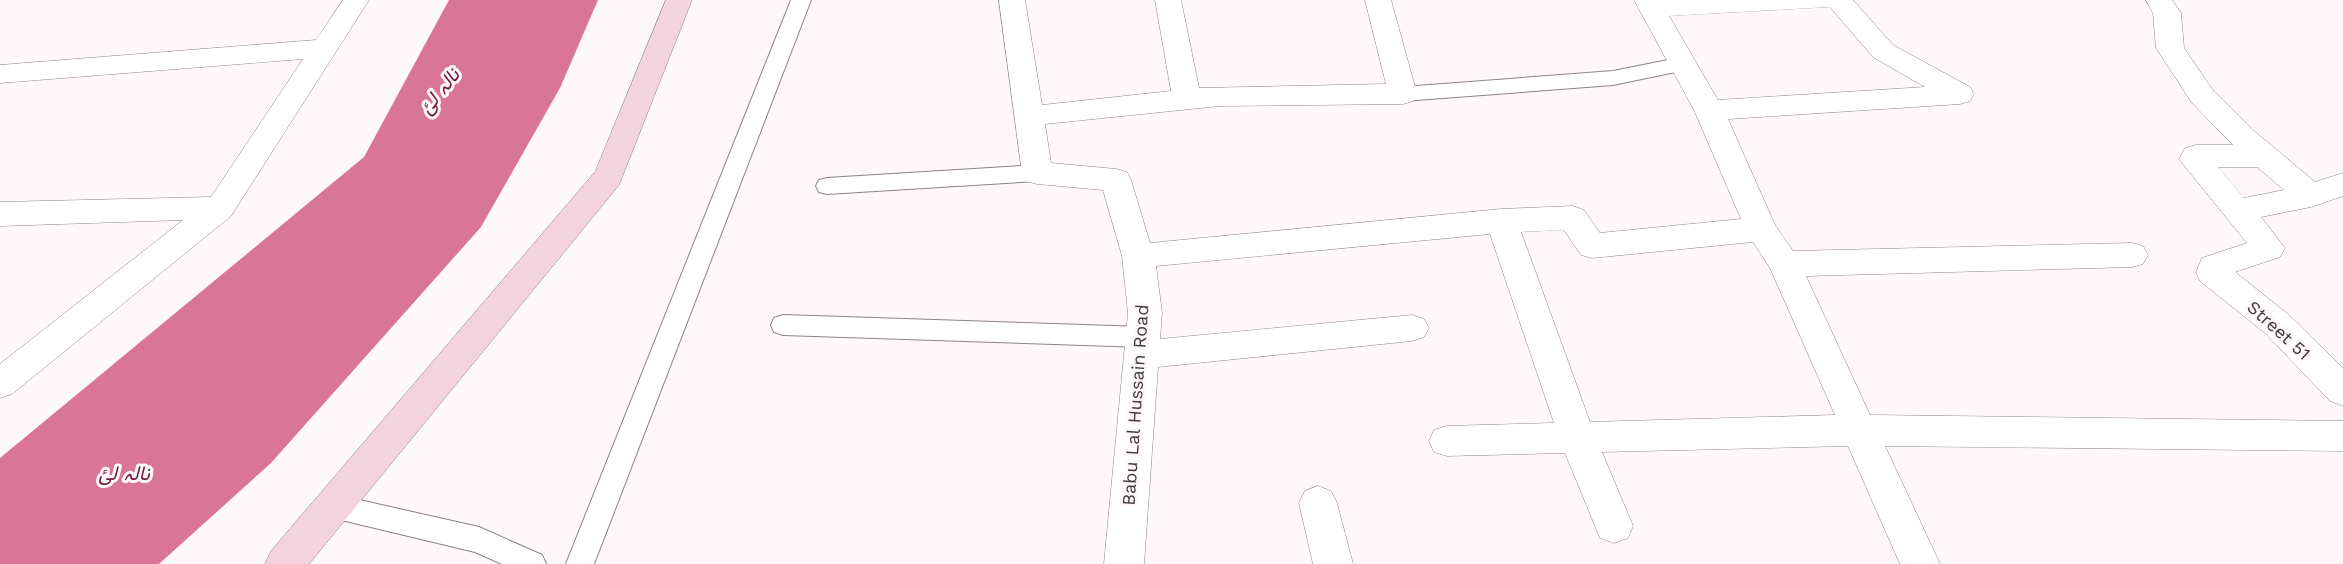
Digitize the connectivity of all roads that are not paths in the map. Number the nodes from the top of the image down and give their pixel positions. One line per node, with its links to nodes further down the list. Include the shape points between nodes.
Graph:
1 (356, 0): 11 (street)
2 (679, 0): 41 (street, via 608,177)
3 (801, 0): 45 (lane)
4 (1012, 0): 17 (street)
5 (1168, 0): 15 (street)
6 (1378, 0): 14 (street)
7 (1826, 0): 10 (street)
8 (1838, 0): 16 (street, via 1883,51 1960,94)
9 (2159, 0): 18 (street, via 2167,13 2170,48 2202,96)
10 (1649, 4): 12 (street)
11 (325, 48): 13 (street); 23 (street)
12 (1683, 64): 14 (lane, via 1613,78); 16 (street)
13 (0, 74)
14 (1403, 94): 15 (street)
15 (1187, 99): 17 (street)
16 (1709, 110): 27 (street)
17 (1028, 116): 19 (street)
18 (2264, 156): 22 (street); 24 (street, via 2194,159)
19 (1037, 173): 21 (lane); 29 (street, Babu Lal Hussain Road, via 1116,180)
20 (2343, 184): 22 (street)
21 (827, 186)
22 (2311, 196): 24 (street)
23 (220, 208): 25 (street); 35 (street)
24 (2239, 210): 34 (street, Street 51, via 2269,248 2214,267 2212,272 2277,324)
25 (0, 214)
26 (1501, 221): 27 (street, via 1573,218 1592,246); 29 (street); 38 (street)
27 (1761, 229): 30 (street)
28 (2132, 255): 30 (street)
29 (1138, 256): 33 (street, Babu Lal Hussain Road, via 1145,313)
30 (1784, 264): 36 (street)
31 (783, 325): 33 (lane)
32 (1412, 328): 33 (street)
33 (1142, 346): 46 (street, Babu Lal Hussain Road)
34 (2338, 381)
35 (0, 384)
36 (1860, 430): 37 (street); 38 (street); 48 (street)
37 (2343, 436)
38 (1577, 437): 39 (street); 42 (street)
39 (1447, 441)
40 (1318, 503): 47 (street)
41 (333, 506): 43 (street); 44 (lane, via 479,540)
42 (1614, 526)
43 (285, 564)
44 (532, 564)
45 (580, 564)
46 (1124, 564)
47 (1333, 564)
48 (1920, 564)

